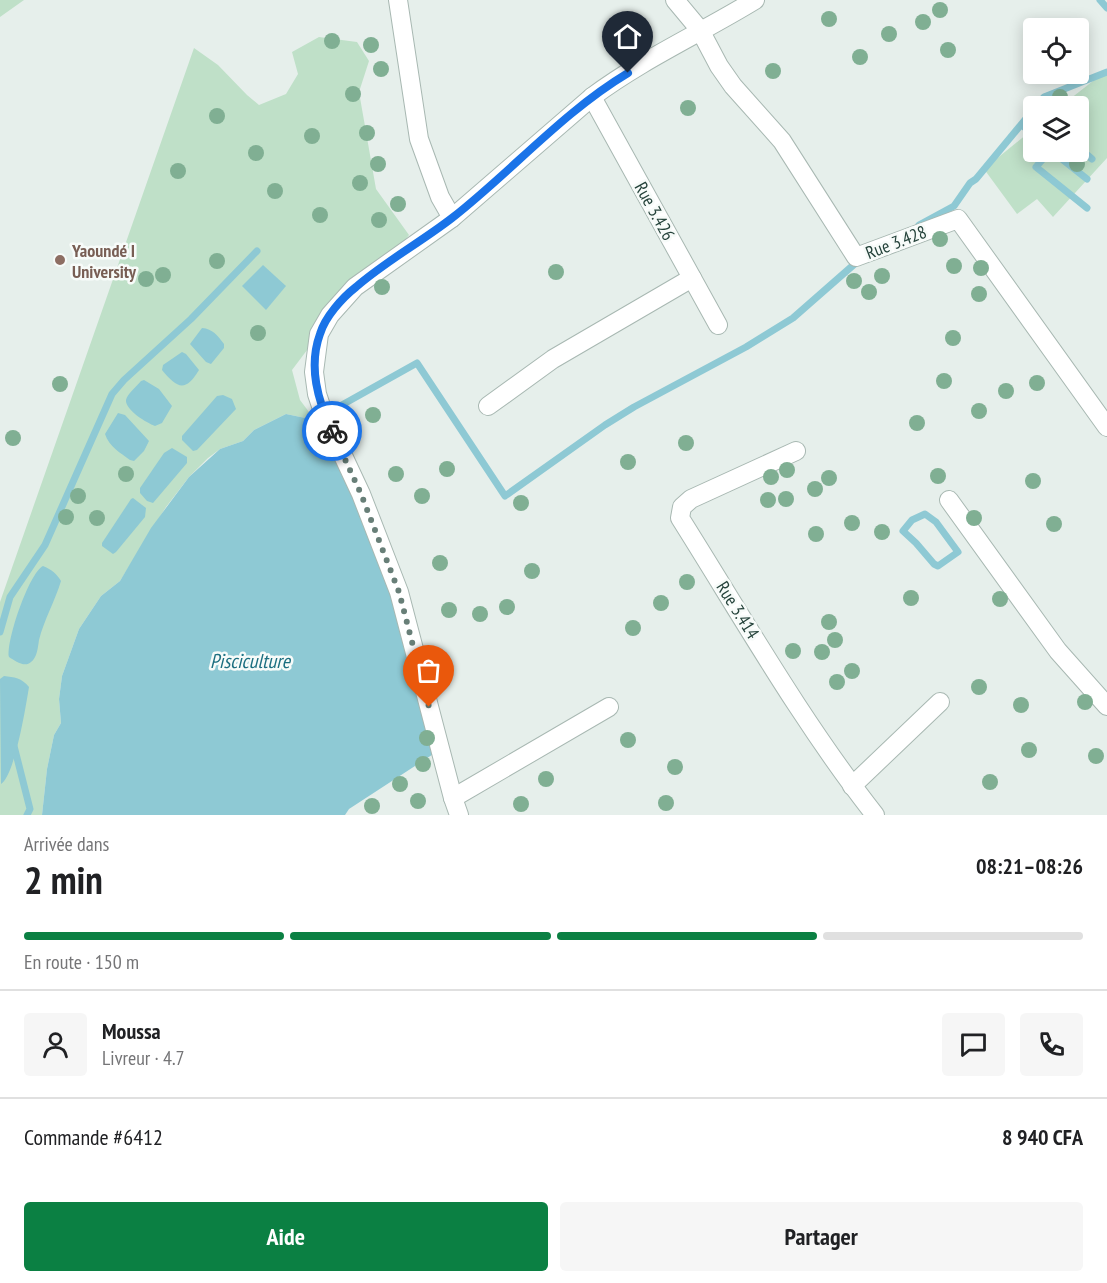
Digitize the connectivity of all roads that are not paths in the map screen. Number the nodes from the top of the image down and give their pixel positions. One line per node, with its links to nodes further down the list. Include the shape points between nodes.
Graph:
1 (398, 0): 6 (street, via 419,139)
2 (675, 0): 4 (street, Rue 3.428)
3 (755, 0): 4 (street)
4 (699, 30): 5 (street); 10 (street, Rue 3.428, via 733,86 782,141 856,257 958,219)
5 (592, 97): 6 (street); 7 (street, Rue 3.426)
6 (452, 218): 17 (street, via 355,287 330,315 320,334 314,372 324,415 361,494 399,592)
7 (692, 278): 8 (street, Rue 3.426); 9 (street, via 553,359)
8 (718, 325)
9 (488, 406)
10 (1107, 427)
11 (796, 451): 16 (street, Rue 3.414, via 691,499 682,507 680,518)
12 (949, 500): 14 (street, via 1058,651)
13 (940, 702): 16 (street)
14 (1107, 706)
15 (609, 707): 17 (street)
16 (852, 786): 18 (street, Rue 3.414)
17 (456, 807)
18 (875, 815)

